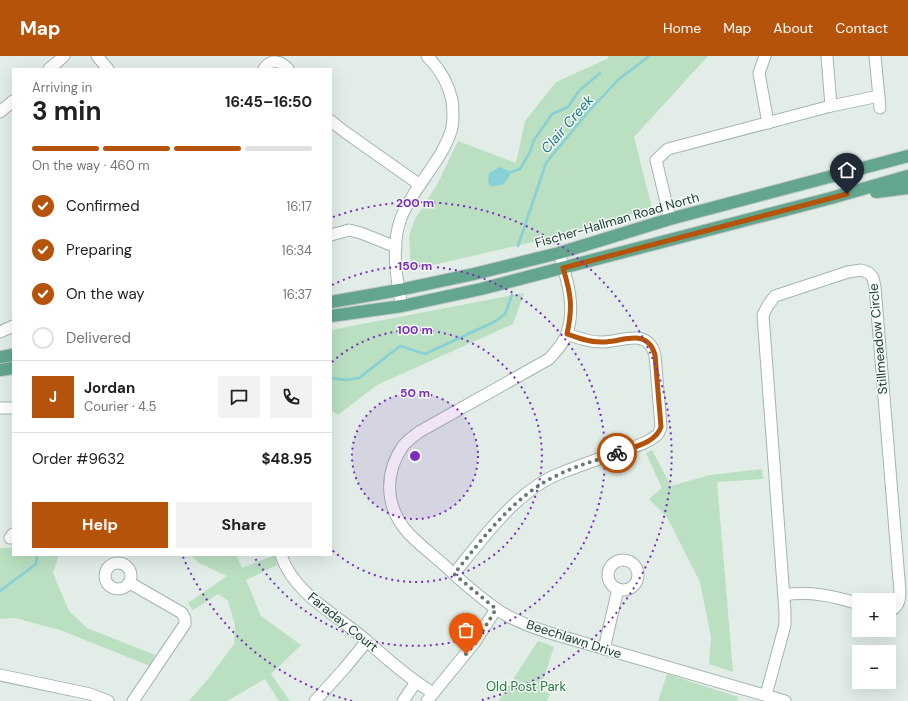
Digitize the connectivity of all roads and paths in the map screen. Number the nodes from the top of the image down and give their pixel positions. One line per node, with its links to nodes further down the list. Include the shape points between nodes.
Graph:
1 (64, 56): 7 (street)
2 (97, 56): 8 (street)
3 (427, 56): 20 (street, via 442,73 450,89 453,108 452,130)
4 (765, 56): 17 (street, via 759,73)
5 (827, 56): 13 (street)
6 (875, 56): 11 (street)
7 (49, 68)
8 (107, 68)
9 (265, 68): 10 (street, via 269,63 277,61)
10 (287, 68)
11 (879, 96): 13 (street); 14 (street)
12 (12, 102): 15 (street)
13 (831, 106): 17 (street)
14 (880, 108)
15 (0, 112)
16 (332, 122): 20 (street)
17 (768, 123): 23 (street, via 668,150 656,160)
18 (908, 156): 23 (main road, Fischer-Hallman Road North)
19 (908, 176): 22 (main road)
20 (420, 185): 25 (street, via 401,219)
21 (908, 188): 22 (main road)
22 (831, 198): 27 (main road)
23 (670, 219): 26 (main road, Fischer-Hallman Road North)
24 (332, 235): 25 (street, via 349,230)
25 (396, 247): 28 (street)
26 (559, 253): 27 (street, Beechlawn Drive); 28 (main road, Fischer-Hallman Road North)
27 (563, 268): 30 (main road); 34 (street, Beechlawn Drive, via 571,311)
28 (399, 290): 29 (main road, Fischer-Hallman Road North); 30 (street)
29 (332, 302)
30 (402, 306): 31 (main road)
31 (332, 316)
32 (12, 327): 33 (street)
33 (0, 332)
34 (567, 334): 42 (street, Beechlawn Drive, via 550,359 419,432 404,446 393,465 389,482 394,513 413,538); 42 (street, via 602,342 642,338 654,348 661,427 659,434 644,443 559,474 539,485 522,498 480,540)
35 (12, 355): 36 (main road)
36 (0, 358)
37 (12, 368): 38 (main road)
38 (0, 370)
39 (0, 408): 40 (street)
40 (12, 408)
41 (280, 556): 49 (street, Faraday Court, via 287,570 309,595)
42 (454, 574): 48 (street, Beechlawn Drive)
43 (130, 583): 56 (street, via 182,613 185,619)
44 (618, 589): 50 (street)
45 (784, 595): 46 (street, via 816,594); 47 (street, Stillmeadow Circle, via 763,315 775,296 861,270 873,278 875,288 900,592); 53 (street, Stillmeadow Circle, via 785,625)
46 (852, 602)
47 (896, 607)
48 (496, 609): 50 (street, Beechlawn Drive, via 533,628); 54 (street, Faraday Court, via 476,642)
49 (367, 641): 52 (street, Faraday Court); 57 (street)
50 (604, 649): 53 (street, Beechlawn Drive)
51 (0, 675): 55 (street, via 90,694)
52 (416, 682): 54 (street, Faraday Court); 58 (street)
53 (766, 695): 59 (street, Beechlawn Drive)
54 (430, 697)
55 (108, 701)
56 (133, 701)
57 (315, 701)
58 (403, 701)
59 (785, 701)

